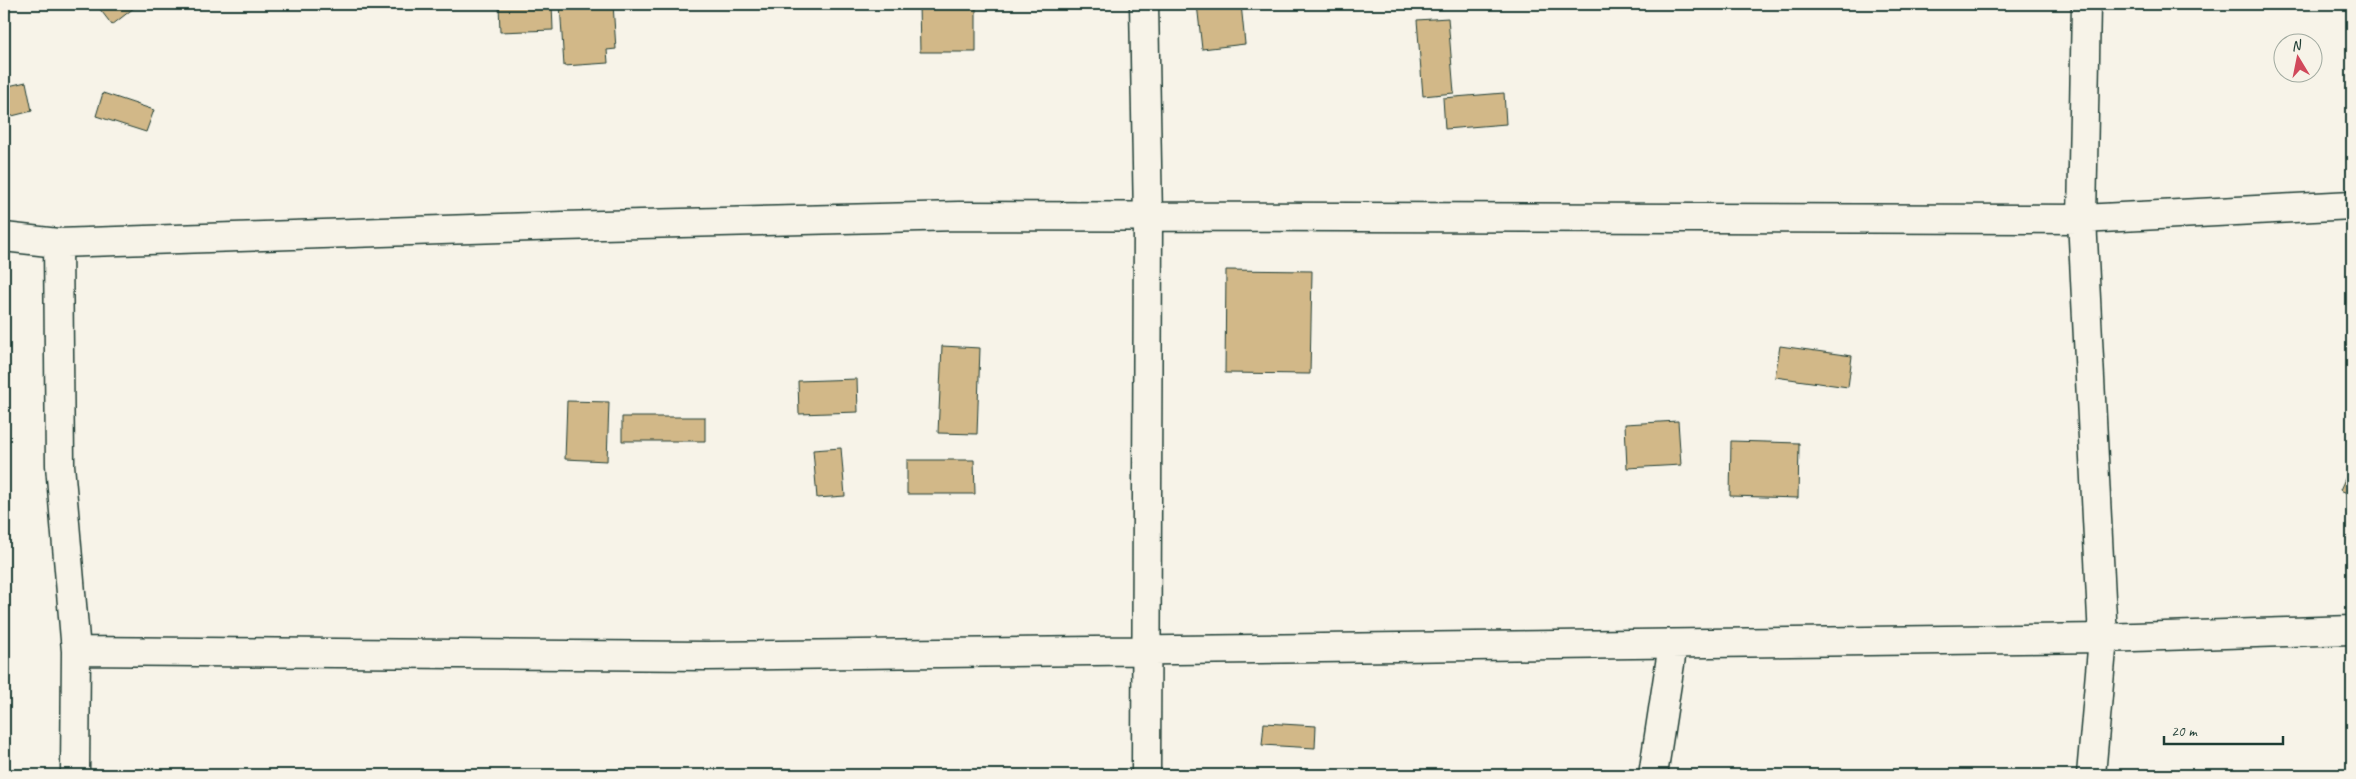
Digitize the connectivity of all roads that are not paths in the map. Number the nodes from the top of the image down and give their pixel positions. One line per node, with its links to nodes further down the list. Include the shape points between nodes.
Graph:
1 (1144, 4): 4 (street)
2 (2086, 4): 5 (street)
3 (2352, 205): 5 (street)
4 (1148, 218): 5 (street); 7 (street, via 959,216); 12 (street)
5 (2082, 220): 9 (street)
6 (4, 237): 7 (street)
7 (58, 243): 11 (street, via 60,465)
8 (2352, 630): 9 (street)
9 (2103, 638): 10 (street); 16 (street)
10 (1673, 644): 12 (street); 15 (street)
11 (76, 651): 12 (street, via 707,656); 13 (street)
12 (1146, 651): 14 (street)
13 (75, 775)
14 (1146, 775)
15 (1653, 775)
16 (2091, 775)

